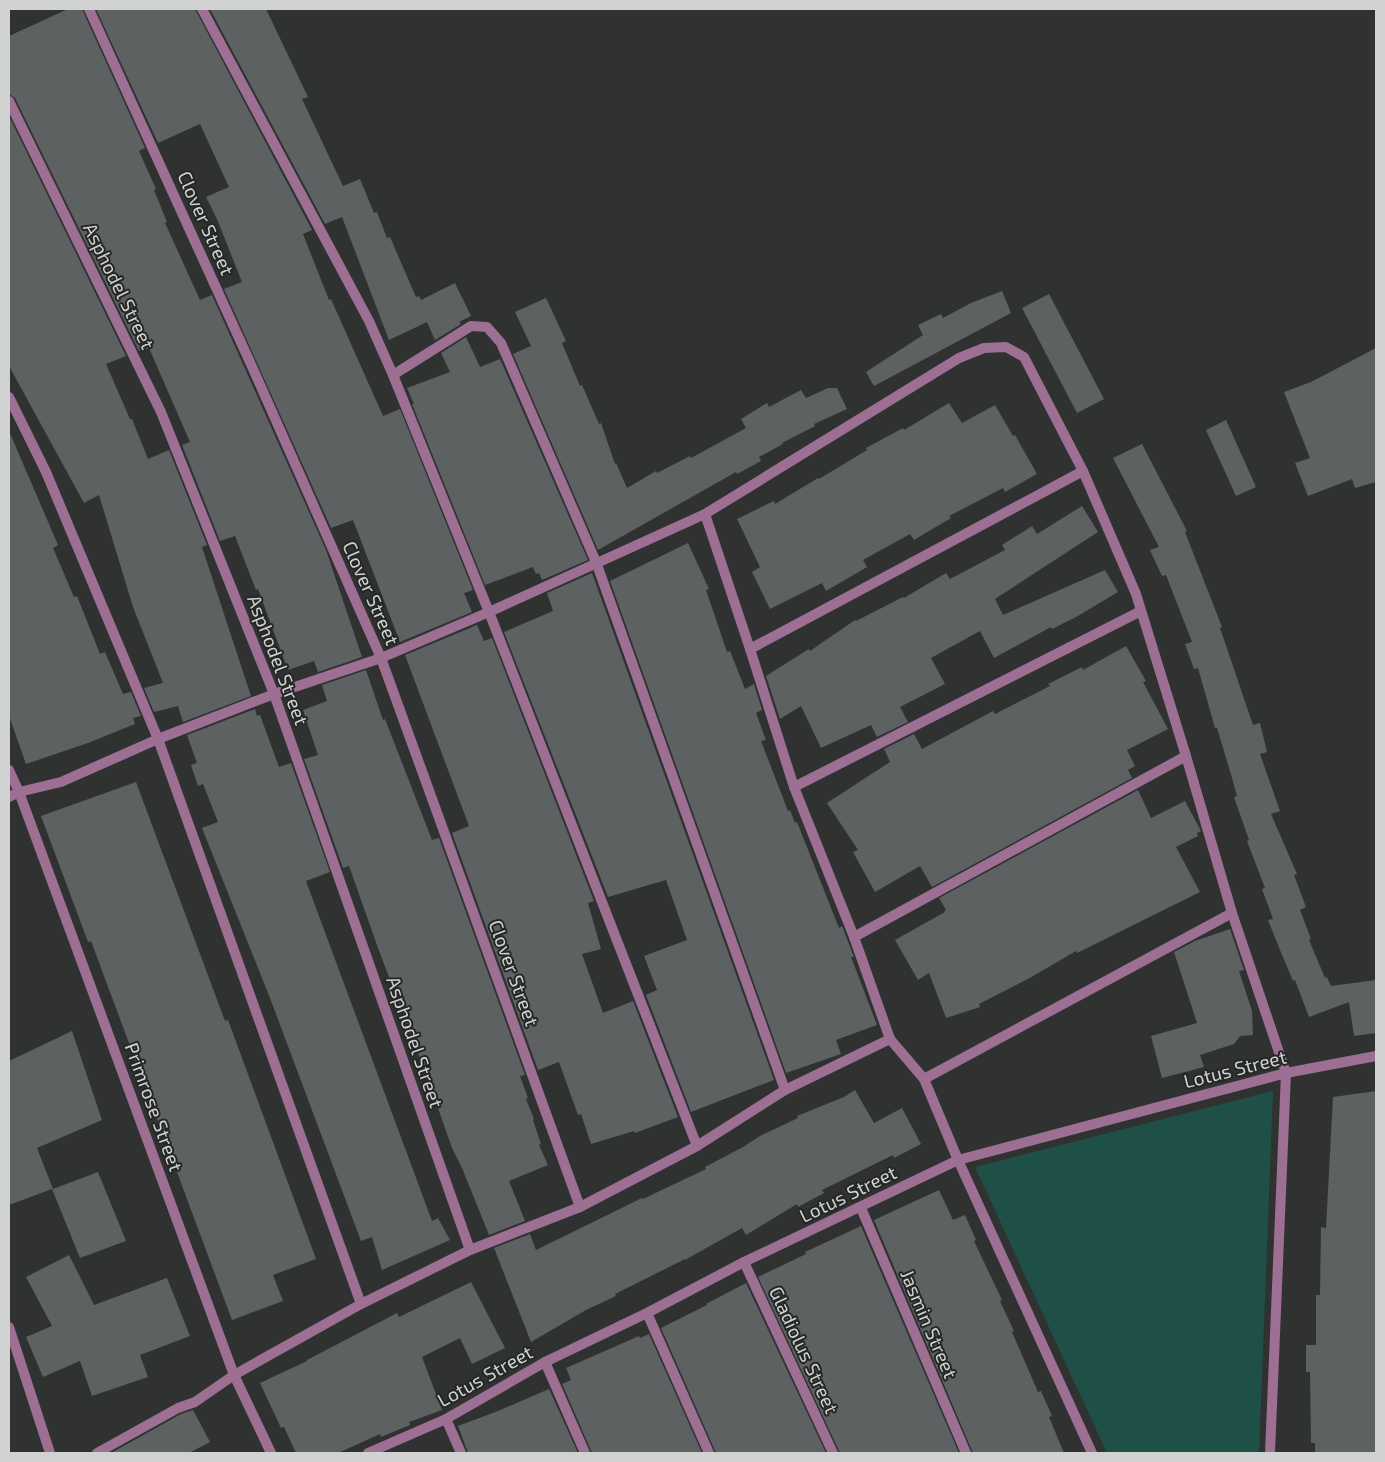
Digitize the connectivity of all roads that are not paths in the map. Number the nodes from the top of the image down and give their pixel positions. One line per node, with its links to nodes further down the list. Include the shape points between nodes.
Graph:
1 (89, 9): 12 (street, Clover Street)
2 (202, 9): 4 (street, via 370,321)
3 (9, 101): 13 (street, Asphodel Street, via 161,412)
4 (393, 375): 8 (street, via 471,326 487,327 501,342); 10 (street)
5 (9, 397): 14 (street, via 46,472)
6 (1083, 471): 7 (street, via 1024,357 1006,347 984,348 959,358); 9 (street); 11 (street)
7 (705, 514): 8 (street); 11 (street)
8 (596, 562): 10 (street); 26 (street)
9 (1141, 611): 15 (street); 17 (street)
10 (490, 612): 12 (street); 27 (street)
11 (750, 649): 17 (street)
12 (381, 658): 13 (street); 29 (street, Clover Street)
13 (274, 694): 14 (street); 31 (street, Asphodel Street)
14 (158, 739): 18 (street, via 61,782); 33 (street)
15 (1186, 756): 20 (street); 21 (street)
16 (9, 770): 18 (street, Primrose Street)
17 (794, 787): 21 (street)
18 (19, 792): 19 (street); 37 (street, Primrose Street)
19 (9, 797)
20 (1232, 913): 24 (street); 25 (street)
21 (854, 937): 22 (street)
22 (890, 1039): 25 (street); 26 (street)
23 (1376, 1056): 24 (street, Lotus Street)
24 (1286, 1073): 28 (street, Lotus Street); 49 (street)
25 (924, 1079): 28 (street)
26 (785, 1090): 27 (street)
27 (697, 1146): 29 (street)
28 (958, 1160): 30 (street, Lotus Street); 48 (street)
29 (580, 1207): 31 (street)
30 (861, 1208): 32 (street, Lotus Street); 47 (street, Jasmin Street)
31 (470, 1250): 33 (street)
32 (744, 1262): 34 (street, Lotus Street); 46 (street, Gladiolus Street)
33 (361, 1304): 37 (street)
34 (647, 1313): 36 (street, Lotus Street); 45 (street)
35 (9, 1327): 39 (street)
36 (545, 1362): 38 (street, Lotus Street); 44 (street)
37 (234, 1376): 40 (street, via 195,1402 178,1408); 41 (street, Primrose Street)
38 (446, 1419): 42 (street, Lotus Street); 43 (street)
39 (50, 1453)
40 (97, 1453)
41 (271, 1453)
42 (368, 1453)
43 (460, 1453)
44 (585, 1453)
45 (709, 1453)
46 (833, 1453)
47 (966, 1453)
48 (1092, 1453)
49 (1270, 1453)

